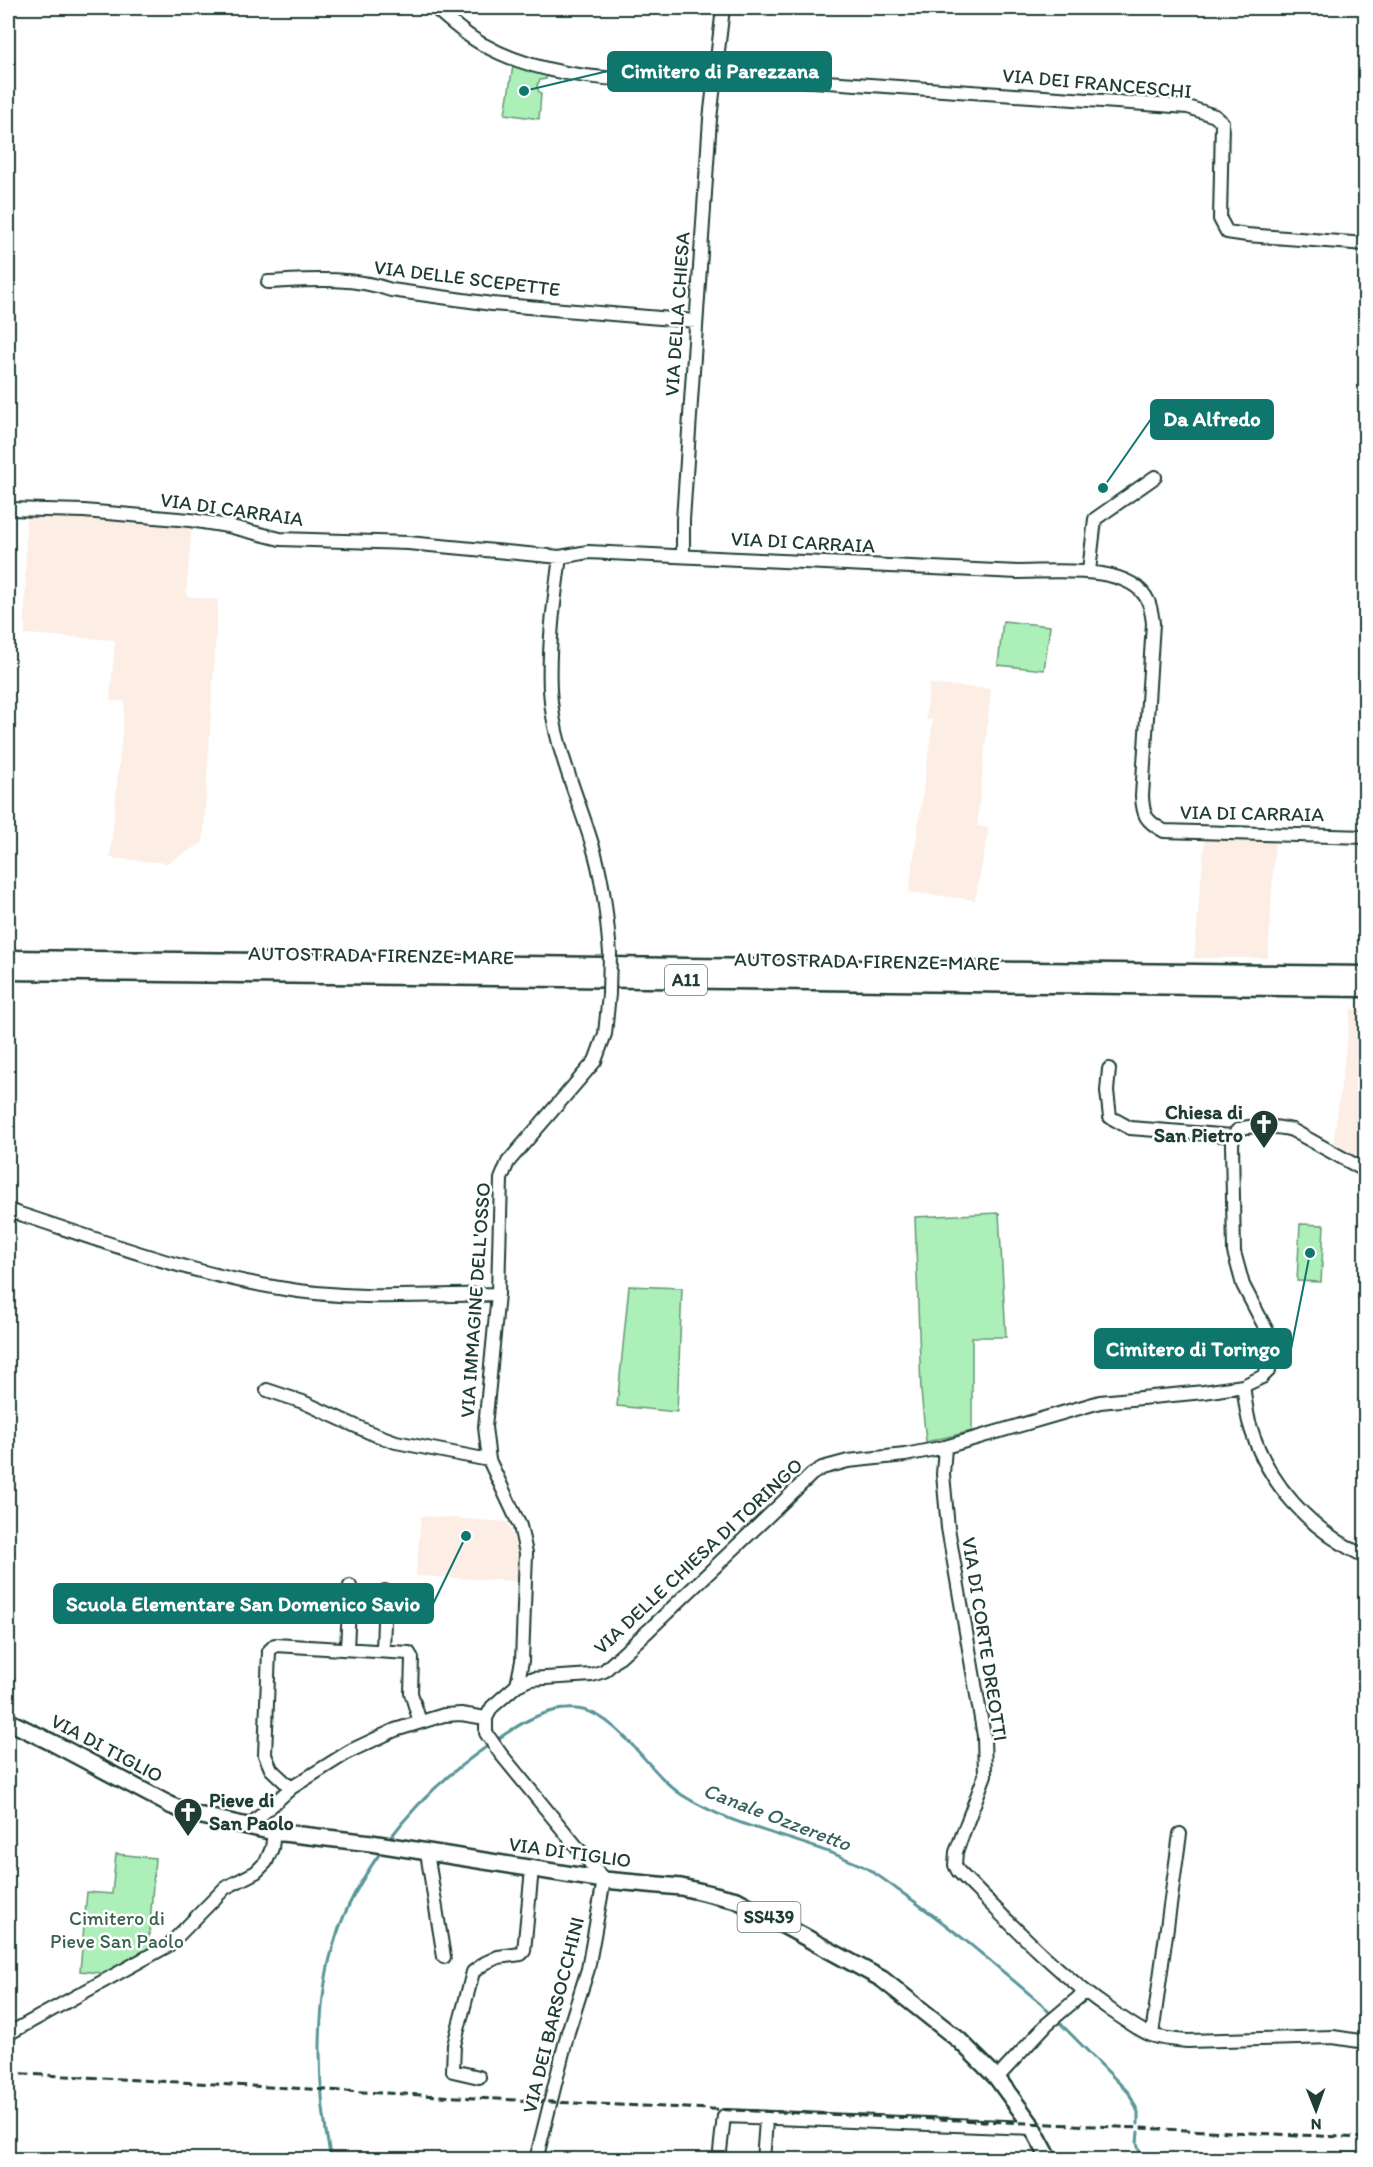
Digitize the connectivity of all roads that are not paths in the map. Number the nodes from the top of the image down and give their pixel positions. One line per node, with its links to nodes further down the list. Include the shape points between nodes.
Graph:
1 (435, 8): 3 (street, via 481,44 515,60 549,69 631,80)
2 (723, 8): 3 (street, VIA DELLA CHIESA)
3 (715, 75): 4 (street, VIA DEI FRANCESCHI, via 1188,107 1222,122 1220,219 1227,232); 6 (street, VIA DELLA CHIESA)
4 (1365, 244)
5 (268, 282): 6 (street, VIA DELLE SCEPETTE, via 320,280 378,285 492,304)
6 (696, 321): 9 (street, VIA DELLA CHIESA)
7 (1155, 477): 11 (street, via 1095,519)
8 (8, 509): 10 (street, VIA DI CARRAIA, via 190,520 280,539 408,543)
9 (683, 555): 10 (street, VIA DI CARRAIA, via 588,552); 11 (street, VIA DI CARRAIA, via 1007,572)
10 (560, 557): 21 (street, VIA IMMAGINE DELL'OSSO, bridge, via 552,615 550,691 559,744 595,854 606,905 609,994 605,1035 595,1061 508,1162 501,1179)
11 (1089, 571): 12 (street, VIA DI CARRAIA, via 1136,586 1148,600 1153,623 1142,796 1143,813 1152,824 1164,831)
12 (1365, 837)
13 (8, 959): 15 (highway, AUTOSTRADA FIRENZE-MARE / A11)
14 (8, 971): 16 (highway, AUTOSTRADA FIRENZE-MARE / A11)
15 (1365, 975)
16 (1365, 988)
17 (1109, 1069): 18 (street, via 1110,1117 1120,1124)
18 (1233, 1136): 19 (street, via 1244,1127 1281,1127); 22 (street, VIA DELLE CHIESA DI TORINGO, via 1234,1252 1244,1285 1268,1331 1271,1356 1269,1370)
19 (1365, 1171)
20 (8, 1210): 21 (street, via 171,1264 279,1288 385,1296)
21 (498, 1294): 25 (street, VIA IMMAGINE DELL'OSSO, via 485,1427)
22 (1243, 1386): 24 (street, VIA DELLE CHIESA DI TORINGO, via 1100,1402); 26 (street, via 1249,1422 1266,1463 1294,1505 1328,1536)
23 (267, 1390): 25 (street, via 396,1442)
24 (945, 1447): 31 (street, VIA DELLE CHIESA DI TORINGO, via 822,1468 604,1671 530,1679); 43 (street, VIA DI CORTE DREOTTI, via 948,1528 984,1736 985,1775 956,1852 955,1865 1052,1965)
25 (489, 1460): 31 (street, VIA IMMAGINE DELL'OSSO, via 520,1526 526,1553 522,1661)
26 (1365, 1557)
27 (350, 1586): 29 (street)
28 (385, 1590): 30 (street)
29 (347, 1649): 30 (street); 35 (street, via 275,1645 269,1651 265,1755 271,1769)
30 (383, 1651): 34 (street, via 409,1653 412,1658 411,1693)
31 (517, 1685): 32 (street, VIA DELLE CHIESA DI TORINGO, via 492,1707)
32 (486, 1718): 34 (street, via 452,1714); 41 (street, via 486,1733 500,1753)
33 (8, 1721): 36 (main road, VIA DI TIGLIO / SS439, via 172,1806)
34 (420, 1722): 35 (street, via 350,1751)
35 (291, 1788): 36 (street)
36 (248, 1827): 37 (main road, VIA DI TIGLIO / SS439)
37 (274, 1832): 39 (main road, VIA DI TIGLIO / SS439); 44 (street, via 266,1862 256,1872 225,1888 169,1945)
38 (1180, 1834): 45 (street)
39 (427, 1852): 40 (main road, VIA DI TIGLIO / SS439); 42 (street)
40 (532, 1869): 41 (main road, VIA DI TIGLIO / SS439); 47 (street, via 524,1951 498,1957 473,1972 462,2009 453,2071)
41 (604, 1880): 48 (main road, VIA DI TIGLIO / SS439, via 681,1887 737,1900 882,1980 959,2040); 51 (street, VIA DEI BARSOCCHINI, via 588,1969)
42 (444, 1957)
43 (1085, 1992): 45 (street); 48 (street, via 1047,2024)
44 (8, 2034)
45 (1152, 2035): 46 (street, via 1187,2041 1333,2037)
46 (1365, 2042)
47 (479, 2077)
48 (997, 2078): 50 (main road, VIA DI TIGLIO / SS439)
49 (770, 2118): 50 (street); 52 (street, via 724,2116); 53 (street, via 766,2121)
50 (1033, 2128): 54 (main road, VIA DI TIGLIO / SS439)
51 (536, 2160)
52 (719, 2160)
53 (763, 2160)
54 (1050, 2160)

